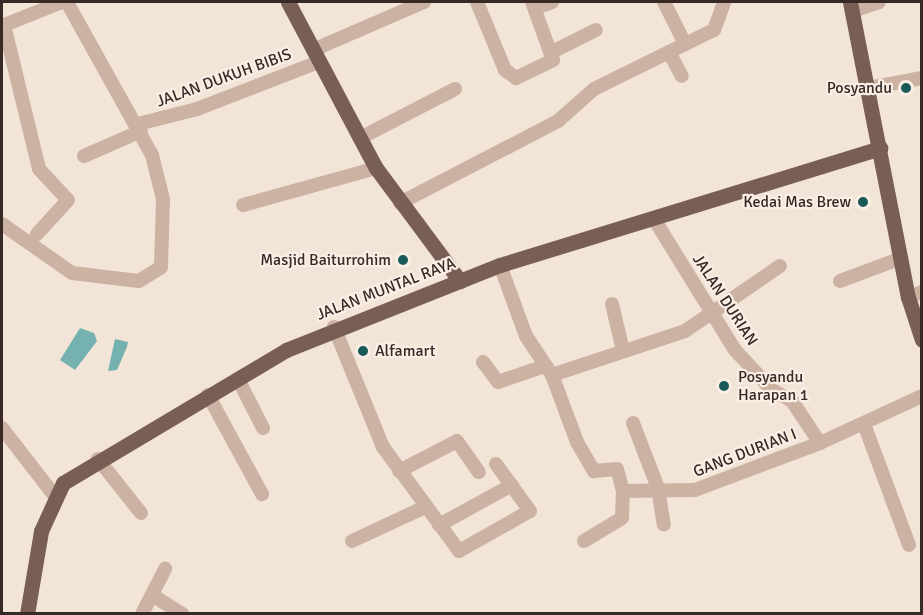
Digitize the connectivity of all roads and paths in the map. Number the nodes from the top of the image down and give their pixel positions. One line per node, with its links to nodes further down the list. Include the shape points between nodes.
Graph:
1 (62, 2): 12 (street)
2 (67, 2): 22 (street)
3 (288, 2): 17 (main road)
4 (424, 2): 17 (street, JALAN DUKUH BIBIS)
5 (477, 2): 15 (street, via 505,70 516,78 547,67)
6 (552, 2): 10 (street)
7 (664, 2): 14 (street)
8 (724, 2): 14 (street, via 717,28)
9 (879, 2): 11 (street)
10 (534, 5): 15 (street)
11 (851, 6): 21 (main road)
12 (3, 26): 31 (street, via 39,169 68,200)
13 (596, 30): 15 (street)
14 (684, 42): 16 (street)
15 (552, 52)
16 (669, 52): 18 (street); 27 (street, via 594,89 523,141)
17 (316, 56): 22 (street, JALAN DUKUH BIBIS); 23 (main road)
18 (682, 76)
19 (921, 78): 21 (street)
20 (455, 88): 23 (street)
21 (869, 88): 24 (main road)
22 (140, 128): 25 (street, JALAN DUKUH BIBIS); 30 (street, via 163,199 161,267 148,279 72,273)
23 (360, 138): 26 (main road)
24 (880, 148): 29 (main road, JALAN MUNTAL RAYA); 32 (main road)
25 (84, 156)
26 (376, 168): 27 (main road); 28 (street)
27 (400, 203): 35 (main road)
28 (243, 205)
29 (654, 219): 33 (main road, JALAN MUNTAL RAYA); 39 (street, JALAN DURIAN)
30 (2, 224)
31 (37, 234)
32 (900, 259): 36 (street); 37 (main road)
33 (500, 265): 35 (main road, JALAN MUNTAL RAYA); 44 (street)
34 (780, 266): 39 (street)
35 (460, 280): 40 (main road, JALAN MUNTAL RAYA)
36 (840, 281)
37 (914, 294): 41 (main road)
38 (612, 304): 42 (street)
39 (712, 314): 42 (street, via 673,336); 53 (street, JALAN DURIAN, via 735,350 808,420)
40 (333, 327): 45 (main road, JALAN MUNTAL RAYA); 56 (street, via 375,432)
41 (921, 340)
42 (623, 351): 44 (street)
43 (483, 362): 44 (street, via 498,382)
44 (547, 371): 60 (street, via 594,471 617,468)
45 (238, 379): 46 (main road, JALAN MUNTAL RAYA); 51 (street)
46 (208, 395): 54 (main road, JALAN MUNTAL RAYA); 61 (street)
47 (921, 396): 49 (street)
48 (633, 423): 59 (street)
49 (864, 424): 53 (street); 69 (street)
50 (2, 428): 52 (street)
51 (263, 428)
52 (6, 438): 62 (street)
53 (820, 443): 59 (street, GANG DURIAN I, via 695,490)
54 (98, 459): 62 (main road, JALAN MUNTAL RAYA); 64 (street)
55 (496, 464): 58 (street)
56 (399, 471): 57 (street, via 457,441); 63 (street)
57 (479, 472)
58 (512, 485): 65 (street); 65 (street, via 529,514 463,552)
59 (658, 488): 60 (street, GANG DURIAN I); 66 (street)
60 (623, 491): 68 (street, via 622,518)
61 (262, 494)
62 (54, 495): 72 (main road, via 31,571)
63 (423, 508): 65 (street); 67 (street)
64 (141, 513)
65 (439, 525)
66 (664, 525)
67 (352, 541)
68 (584, 541)
69 (909, 545)
70 (165, 569): 71 (street)
71 (152, 595): 73 (street, via 143,603); 74 (street)
72 (27, 614)
73 (142, 614)
74 (183, 614)

